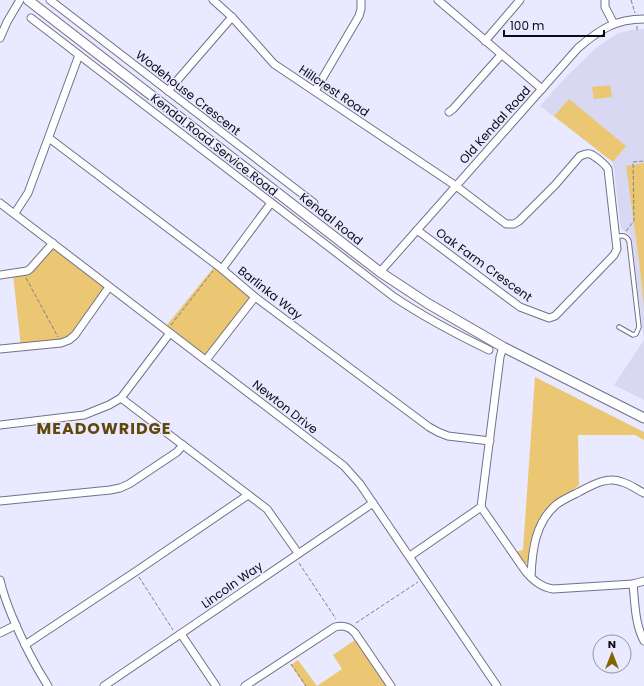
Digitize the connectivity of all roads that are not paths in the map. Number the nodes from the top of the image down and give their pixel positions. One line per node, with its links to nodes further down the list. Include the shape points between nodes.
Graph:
1 (20, 0): 13 (street)
2 (28, 0): 32 (main road, Kendal Road)
3 (50, 0): 18 (street, Wodehouse Crescent)
4 (213, 0): 9 (street, Hillcrest Road)
5 (361, 0): 19 (street, via 359,16)
6 (438, 0): 14 (street)
7 (520, 0): 14 (street)
8 (605, 0): 12 (street)
9 (232, 17): 18 (street); 19 (street, Hillcrest Road, via 274,64)
10 (31, 18): 15 (street, Kendal Road Service Road)
11 (644, 19): 12 (street, Old Kendal Road)
12 (614, 24): 17 (street, Old Kendal Road, via 593,35 578,48)
13 (0, 38)
14 (485, 41): 16 (street)
15 (79, 55): 21 (street); 25 (street, Kendal Road Service Road)
16 (501, 55): 17 (street); 20 (street)
17 (542, 89): 23 (street, Old Kendal Road)
18 (168, 91): 26 (street, Wodehouse Crescent)
19 (315, 91): 23 (street, Hillcrest Road)
20 (449, 112)
21 (49, 138): 27 (street, via 28,193); 31 (street, Barlinka Way)
22 (586, 154): 23 (street, Hillcrest Road, via 580,156 555,185 514,224 504,223); 29 (street, Oak Farm Crescent, via 592,155 608,169)
23 (456, 186): 28 (street, Old Kendal Road)
24 (0, 203): 27 (street, Newton Drive)
25 (270, 203): 31 (street); 40 (street, Kendal Road Service Road, via 403,303)
26 (314, 203)
27 (14, 213): 30 (street, Newton Drive)
28 (417, 230): 29 (street, Oak Farm Crescent, via 520,307 549,318 555,316 614,255); 32 (street, Old Kendal Road)
29 (619, 236): 36 (lane, via 626,236 629,241 639,327 633,335)
30 (53, 243): 33 (street, via 30,269); 34 (street, Newton Drive)
31 (220, 267): 35 (street, Barlinka Way)
32 (380, 272): 38 (main road, Kendal Road, via 427,303)
33 (0, 275)
34 (109, 287): 37 (street, Newton Drive); 39 (street, via 69,340)
35 (255, 297): 41 (street); 45 (street, Barlinka Way, via 429,427 448,436)
36 (619, 327)
37 (168, 332): 41 (street, Newton Drive); 42 (street)
38 (503, 346): 43 (main road, Kendal Road); 45 (street)
39 (0, 349)
40 (489, 350)
41 (206, 360): 50 (street, Newton Drive, via 344,466)
42 (121, 398): 44 (street, via 84,415); 46 (street)
43 (644, 418)
44 (0, 425)
45 (490, 441): 51 (street)
46 (183, 445): 48 (street); 49 (street, via 177,452 120,488)
47 (644, 494): 54 (street, via 622,482 607,480 557,505 538,529)
48 (248, 495): 52 (street, via 267,509); 62 (street)
49 (0, 502)
50 (373, 503): 52 (street, Lincoln Way); 53 (street, Newton Drive)
51 (481, 507): 53 (street); 54 (street)
52 (296, 555): 60 (street, Lincoln Way)
53 (410, 556): 68 (street, Newton Drive)
54 (531, 577): 57 (street, via 540,585 553,589)
55 (0, 580): 58 (street)
56 (644, 582): 57 (street)
57 (633, 584): 61 (street, via 639,631)
58 (16, 625): 59 (street); 62 (street)
59 (0, 633)
60 (179, 635): 64 (street, Lincoln Way); 65 (street)
61 (644, 641)
62 (25, 645): 63 (street)
63 (48, 686)
64 (104, 686)
65 (216, 686)
66 (245, 686): 67 (street, via 335,627 343,626 351,628)
67 (391, 686)
68 (498, 686)

